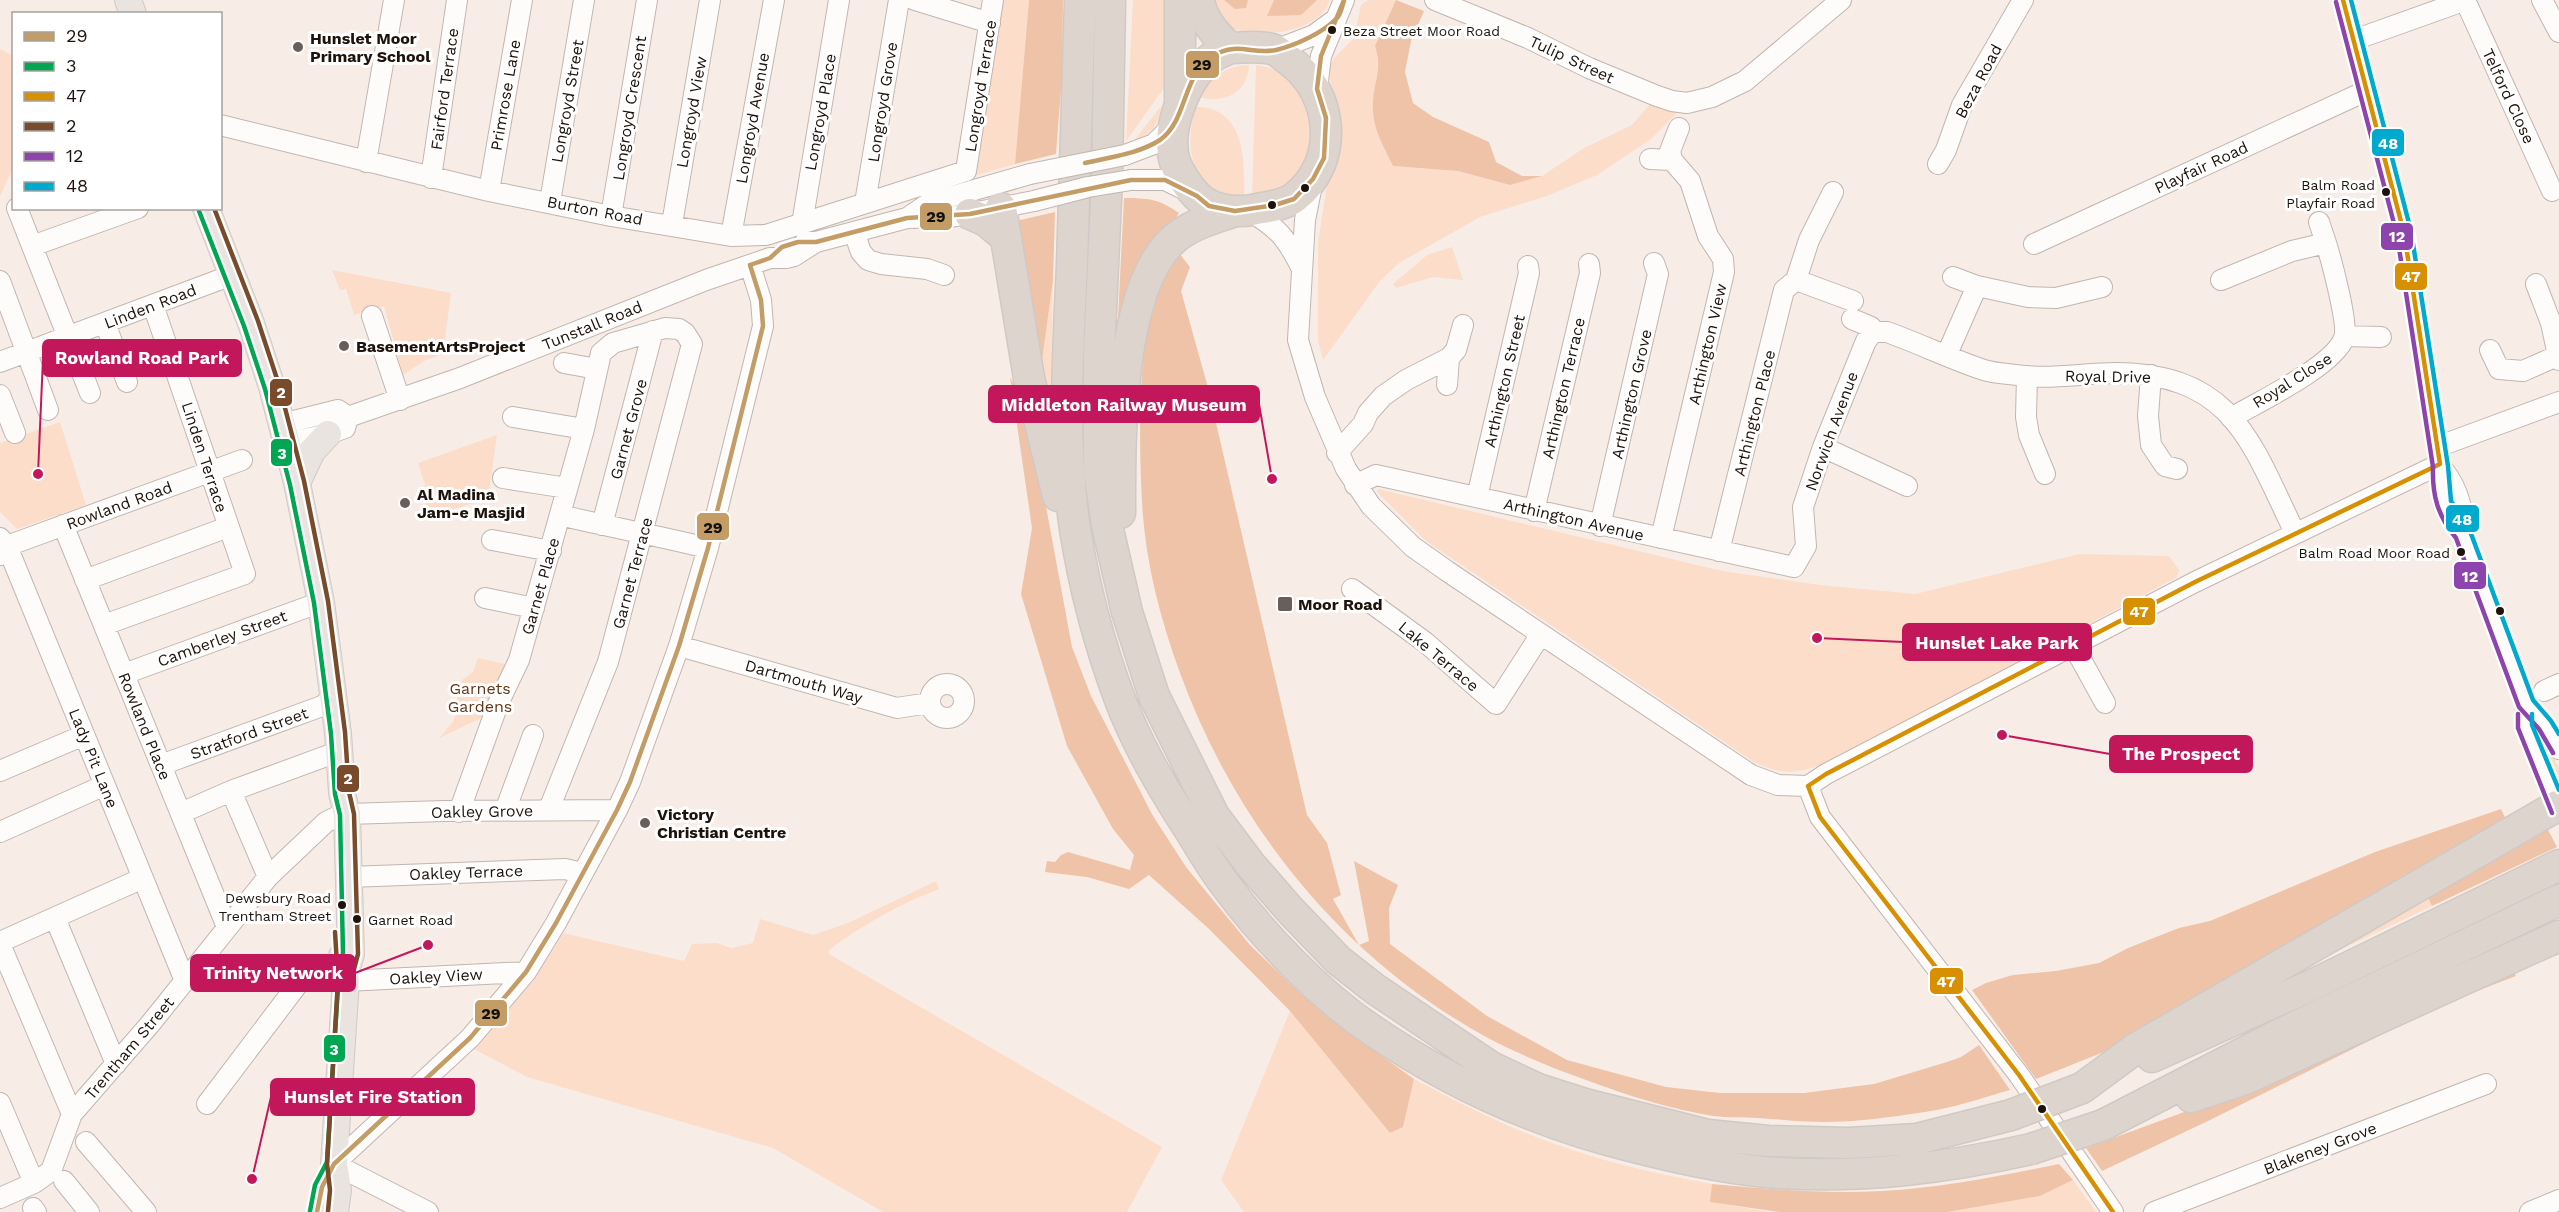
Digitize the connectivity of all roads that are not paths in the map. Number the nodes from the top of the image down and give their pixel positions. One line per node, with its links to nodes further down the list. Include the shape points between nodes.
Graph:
1 (394, 0): 37 (street)
2 (457, 0): 40 (street, Fairford Terrace)
3 (522, 0): 43 (street, Primrose Lane)
4 (584, 0): 47 (street, Longroyd Street)
5 (647, 0): 55 (street, Longroyd Crescent)
6 (710, 0): 58 (street, Longroyd View)
7 (774, 0): 61 (street, Longroyd Avenue)
8 (839, 0): 59 (street, Longroyd Place)
9 (899, 0): 48 (street, Longroyd Grove)
10 (915, 0): 24 (street)
11 (993, 0): 24 (street, Longroyd Terrace)
12 (1080, 0): 148 (highway, via 1067,376 1068,467 1075,529)
13 (1110, 0): 31 (highway)
14 (1115, 0): 31 (highway)
15 (1180, 0): 32 (highway)
16 (1199, 0): 27 (highway, via 1215,34)
17 (1435, 0): 18 (street, Tulip Street, via 1672,101 1687,103 1712,97 1744,81)
18 (1841, 0)
19 (2023, 0): 38 (street, Beza Road, via 1962,105)
20 (2343, 0): 26 (street)
21 (2466, 0): 26 (street); 44 (street, Telford Close)
22 (2542, 0): 25 (street)
23 (1341, 8): 28 (street, via 1314,35); 29 (street, via 1321,56)
24 (990, 23): 39 (street, Longroyd Terrace)
25 (2559, 32)
26 (2354, 39): 30 (street)
27 (1230, 48): 28 (highway); 32 (highway, via 1211,57 1194,75)
28 (1275, 50): 29 (highway, via 1298,67)
29 (1317, 89): 41 (highway, via 1326,118 1324,158)
30 (2368, 90): 64 (street, Playfair Road); 116 (street, via 2404,233)
31 (1108, 112): 143 (highway, via 1099,471)
32 (1177, 115): 42 (street, Tunstall Road, bridge, via 1154,144 1125,155); 46 (highway, via 1175,161)
33 (222, 126): 37 (street, Burton Road)
34 (1679, 128): 36 (street, via 1670,152)
35 (1650, 159): 36 (street)
36 (1672, 160): 135 (street, Arthington View, via 1690,181 1708,236 1723,259 1724,272)
37 (366, 162): 40 (street, Burton Road)
38 (1938, 164)
39 (966, 171): 48 (street, Burton Road)
40 (431, 178): 43 (street, Burton Road)
41 (1313, 179): 53 (highway, via 1294,199); 70 (street)
42 (1008, 180): 49 (street); 56 (street, Tunstall Road, via 929,203)
43 (489, 191): 47 (street, Burton Road)
44 (2552, 191)
45 (1833, 192): 74 (street, Arthington Place, via 1809,240)
46 (1197, 196): 49 (street, Tunstall Road, bridge, via 1165,180 1148,178 1088,187); 53 (highway, via 1209,206)
47 (550, 202): 55 (street, Burton Road)
48 (865, 203): 59 (street, Burton Road)
49 (1001, 208): 54 (street, Tunstall Road); 62 (highway)
50 (18, 210): 65 (street)
51 (132, 210): 65 (street)
52 (207, 210): 71 (main road)
53 (1242, 211): 70 (street, via 1273,225 1291,246); 143 (highway, via 1194,225 1172,241 1155,261 1139,297 1121,419)
54 (970, 214): 56 (street, Tunstall Road); 62 (highway, via 986,220)
55 (611, 216): 58 (street, Burton Road)
56 (907, 218): 60 (street, Tunstall Road)
57 (2319, 222): 63 (street, Royal Close)
58 (672, 224): 61 (street, Burton Road)
59 (802, 224): 61 (street, Burton Road, via 766,235)
60 (854, 232): 68 (street, Tunstall Road, via 782,247 770,258); 72 (street, via 868,260)
61 (731, 236)
62 (1005, 237): 148 (highway, via 1048,462)
63 (2326, 243): 75 (street, via 2292,251); 87 (street, Royal Close)
64 (2034, 244)
65 (32, 246): 88 (street)
66 (1654, 262): 131 (street, Arthington Grove, via 1658,274)
67 (1589, 264): 127 (street, Arthington Terrace)
68 (750, 265): 104 (street, Tunstall Road); 138 (street, via 761,300 763,326)
69 (1528, 266): 126 (street, Arthington Street)
70 (1302, 269): 115 (street, via 1298,340)
71 (232, 275): 80 (street, Linden Road); 112 (main road)
72 (944, 275)
73 (1953, 277): 78 (street)
74 (1796, 280): 85 (street, Royal Drive, via 1853,310); 140 (street, Arthington Place, via 1784,290)
75 (2221, 280)
76 (0, 281): 91 (street)
77 (2536, 284): 94 (street, via 2551,322)
78 (1977, 286): 79 (street, via 2028,297 2056,298); 92 (street)
79 (2102, 287)
80 (153, 305): 82 (street, Linden Road); 119 (street, Linden Terrace)
81 (372, 316): 104 (street)
82 (105, 323): 88 (street, Linden Road); 100 (street)
83 (1463, 325): 93 (street, via 1456,350)
84 (653, 332): 86 (street, Tunstall Road, via 672,327); 95 (street, Tunstall Road, via 613,343); 130 (street, Garnet Grove)
85 (1873, 332): 92 (street, Royal Drive, via 1887,332); 114 (street, Norwich Avenue)
86 (685, 333): 133 (street, Garnet Terrace, via 693,344)
87 (2345, 336): 89 (street, Royal Close); 109 (street, Royal Close, via 2337,352 2319,366)
88 (68, 337): 91 (street, Linden Road); 102 (street)
89 (2381, 337)
90 (2490, 350): 94 (street, via 2499,369 2523,371)
91 (27, 352): 96 (street, Linden Road); 106 (street)
92 (1947, 354): 99 (street, Royal Drive, via 1985,370)
93 (1449, 358): 101 (street); 115 (street, via 1383,396)
94 (2558, 358)
95 (599, 361): 97 (street, Tunstall Road); 110 (street, Garnet Place)
96 (0, 362)
97 (564, 363)
98 (2151, 375): 99 (street, Royal Drive); 109 (street, Royal Drive, via 2200,391); 118 (street, via 2151,445 2165,466)
99 (2027, 376): 120 (street, via 2028,426)
100 (127, 382)
101 (1447, 385)
102 (90, 393)
103 (0, 395): 111 (street)
104 (400, 400): 107 (street, Tunstall Road)
105 (2559, 402): 116 (street)
106 (48, 410)
107 (348, 417): 112 (street, Tunstall Road, via 338,410); 113 (street, Tunstall Road, via 345,428)
108 (513, 417): 110 (street)
109 (2231, 418): 134 (street, Royal Drive, via 2248,438)
110 (584, 429): 125 (street, Garnet Place)
111 (15, 433)
112 (285, 433): 113 (street, Tunstall Road); 122 (main road)
113 (328, 434): 122 (main road, via 312,451)
114 (1823, 447): 124 (street); 141 (street, Norwich Avenue, via 1803,507 1806,546)
115 (1337, 453): 123 (street)
116 (2439, 459): 134 (street); 157 (street, via 2439,489 2446,510 2463,534)
117 (242, 460): 119 (street, Rowland Road)
118 (2177, 469)
119 (210, 472): 129 (street, Rowland Road); 132 (street, Linden Terrace)
120 (2045, 474)
121 (503, 478): 125 (street)
122 (297, 483): 146 (main road)
123 (1355, 485): 126 (street, Arthington Avenue, via 1376,475); 150 (street, via 1389,526 1413,547)
124 (1907, 486)
125 (567, 488): 128 (street, Garnet Place)
126 (1477, 497): 127 (street, Arthington Avenue)
127 (1534, 512): 131 (street, Arthington Avenue)
128 (560, 515): 130 (street); 139 (street, Garnet Place)
129 (63, 525): 137 (street, Rowland Road); 142 (street, Rowland Place)
130 (602, 525): 133 (street)
131 (1600, 526): 135 (street, Arthington Avenue)
132 (228, 527): 142 (street); 149 (street, Linden Terrace, via 245,574)
133 (644, 532): 138 (street); 169 (street, Garnet Terrace, via 608,662)
134 (2295, 533): 151 (street)
135 (1661, 538): 140 (street, Arthington Avenue)
136 (492, 540): 139 (street)
137 (2, 546): 158 (street, Lady Pit Lane)
138 (708, 548): 152 (street)
139 (551, 551): 147 (street, Garnet Place)
140 (1719, 551): 141 (street, Arthington Avenue)
141 (1794, 567)
142 (85, 580): 149 (street, Rowland Place)
143 (1120, 581): 190 (highway, bridge, via 1126,612 1154,696 1214,816 1230,839 1338,960 1491,1067 1538,1089 1618,1114 1708,1135 1768,1141 1849,1143 1917,1139 2011,1115)
144 (1352, 589): 150 (street, Lake Terrace, via 1425,642 1496,704)
145 (485, 598): 147 (street)
146 (321, 602): 153 (street, Camberley Street); 154 (main road)
147 (534, 608): 172 (street, Garnet Place, via 519,660 493,716)
148 (1093, 614): 194 (highway, bridge, via 1119,698 1139,745 1224,884 1252,919 1310,979 1366,1026 1474,1089 1594,1137 1715,1165 1773,1173 1888,1173 1963,1164 2031,1149)
149 (104, 625): 153 (street, Rowland Place)
150 (1541, 634): 165 (street, via 1751,775 1778,785)
151 (2073, 645): 156 (street); 165 (street)
152 (679, 646): 155 (street, Dartmouth Way, via 897,708); 170 (street)
153 (124, 674): 162 (street, Rowland Place)
154 (326, 702): 161 (main road); 162 (street, Stratford Street)
155 (929, 703)
156 (2105, 703)
157 (2526, 704): 160 (street); 167 (street, via 2525,726)
158 (84, 735): 163 (street); 164 (street, Lady Pit Lane)
159 (533, 735): 171 (street)
160 (2559, 749)
161 (340, 751): 166 (street); 168 (main road)
162 (161, 765): 173 (street, Rowland Place)
163 (0, 771)
164 (105, 785): 174 (street); 179 (street, Lady Pit Lane)
165 (1808, 786): 206 (street, via 1820,817 2019,1076)
166 (231, 791): 173 (street); 177 (street)
167 (2558, 807): 190 (highway, via 2145,1044)
168 (343, 808): 172 (street, Oakley Grove); 177 (street, Trentham Street); 178 (main road); 186 (main road, via 342,956)
169 (549, 809): 170 (street, Oakley Grove); 171 (street, Oakley Grove)
170 (617, 810): 176 (street)
171 (505, 811): 172 (street, Oakley Grove)
172 (459, 812)
173 (181, 813): 182 (street, Rowland Place)
174 (0, 832)
175 (2559, 865): 190 (highway, via 2291,995)
176 (582, 873): 178 (street, Oakley Terrace, via 565,869); 185 (street)
177 (268, 877): 182 (street, Trentham Street)
178 (349, 877): 186 (main road, via 351,954)
179 (143, 878): 181 (street); 187 (street, Lady Pit Lane)
180 (2552, 903): 194 (highway, via 2272,1038)
181 (55, 918): 184 (street); 188 (street)
182 (227, 927): 187 (street, Trentham Street)
183 (2559, 936): 194 (highway, via 2246,1079)
184 (0, 943): 193 (street)
185 (526, 972): 186 (street, Oakley View, via 403,978); 196 (street, via 470,1038)
186 (346, 976): 192 (street, Oakley View, via 323,969 301,980); 196 (main road)
187 (185, 981): 188 (street, Trentham Street)
188 (116, 1064): 193 (street, Trentham Street)
189 (2486, 1084): 207 (street, Blakeney Grove)
190 (2082, 1088)
191 (0, 1103): 198 (street)
192 (207, 1104)
193 (72, 1114): 198 (street, Trentham Street, via 51,1171)
194 (2103, 1125)
195 (86, 1142): 202 (street)
196 (334, 1164): 203 (main road, via 322,1187); 204 (main road, via 338,1190); 205 (street)
197 (64, 1181): 201 (street)
198 (34, 1184): 199 (street, Trentham Street)
199 (0, 1198)
200 (2559, 1200): 208 (street)
201 (89, 1212)
202 (146, 1212)
203 (317, 1212)
204 (335, 1212)
205 (428, 1212)
206 (2112, 1212)
207 (2154, 1212)
208 (2530, 1212)

